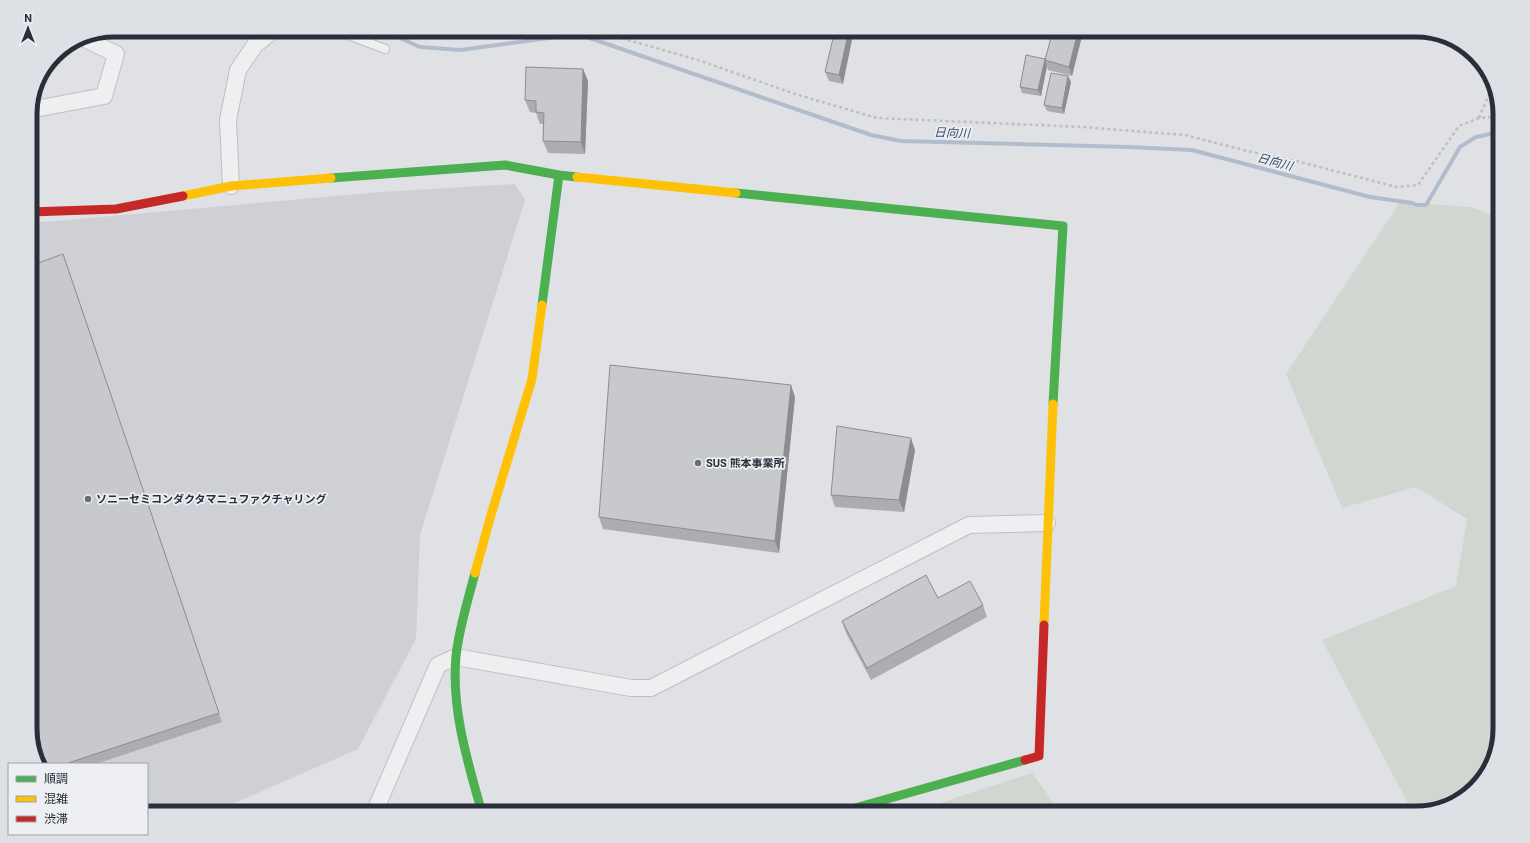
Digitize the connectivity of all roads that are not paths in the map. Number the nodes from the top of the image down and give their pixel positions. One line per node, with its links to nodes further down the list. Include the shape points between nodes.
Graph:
1 (266, 37): 7 (street, via 256,45 238,70 228,120)
2 (353, 37): 4 (lane)
3 (90, 41): 5 (street, via 116,54 104,96)
4 (385, 49)
5 (37, 109)
6 (559, 175): 7 (street, via 505,165); 9 (street, via 1063,226); 10 (street, via 532,379 491,515 461,625)
7 (231, 186): 8 (street, via 116,209)
8 (37, 212)
9 (1047, 523): 10 (street, via 969,525 651,688 631,688); 13 (street, via 1039,756)
10 (456, 657): 11 (street, via 438,665); 12 (street, via 456,695 466,756)
11 (377, 806)
12 (480, 806)
13 (862, 806)

